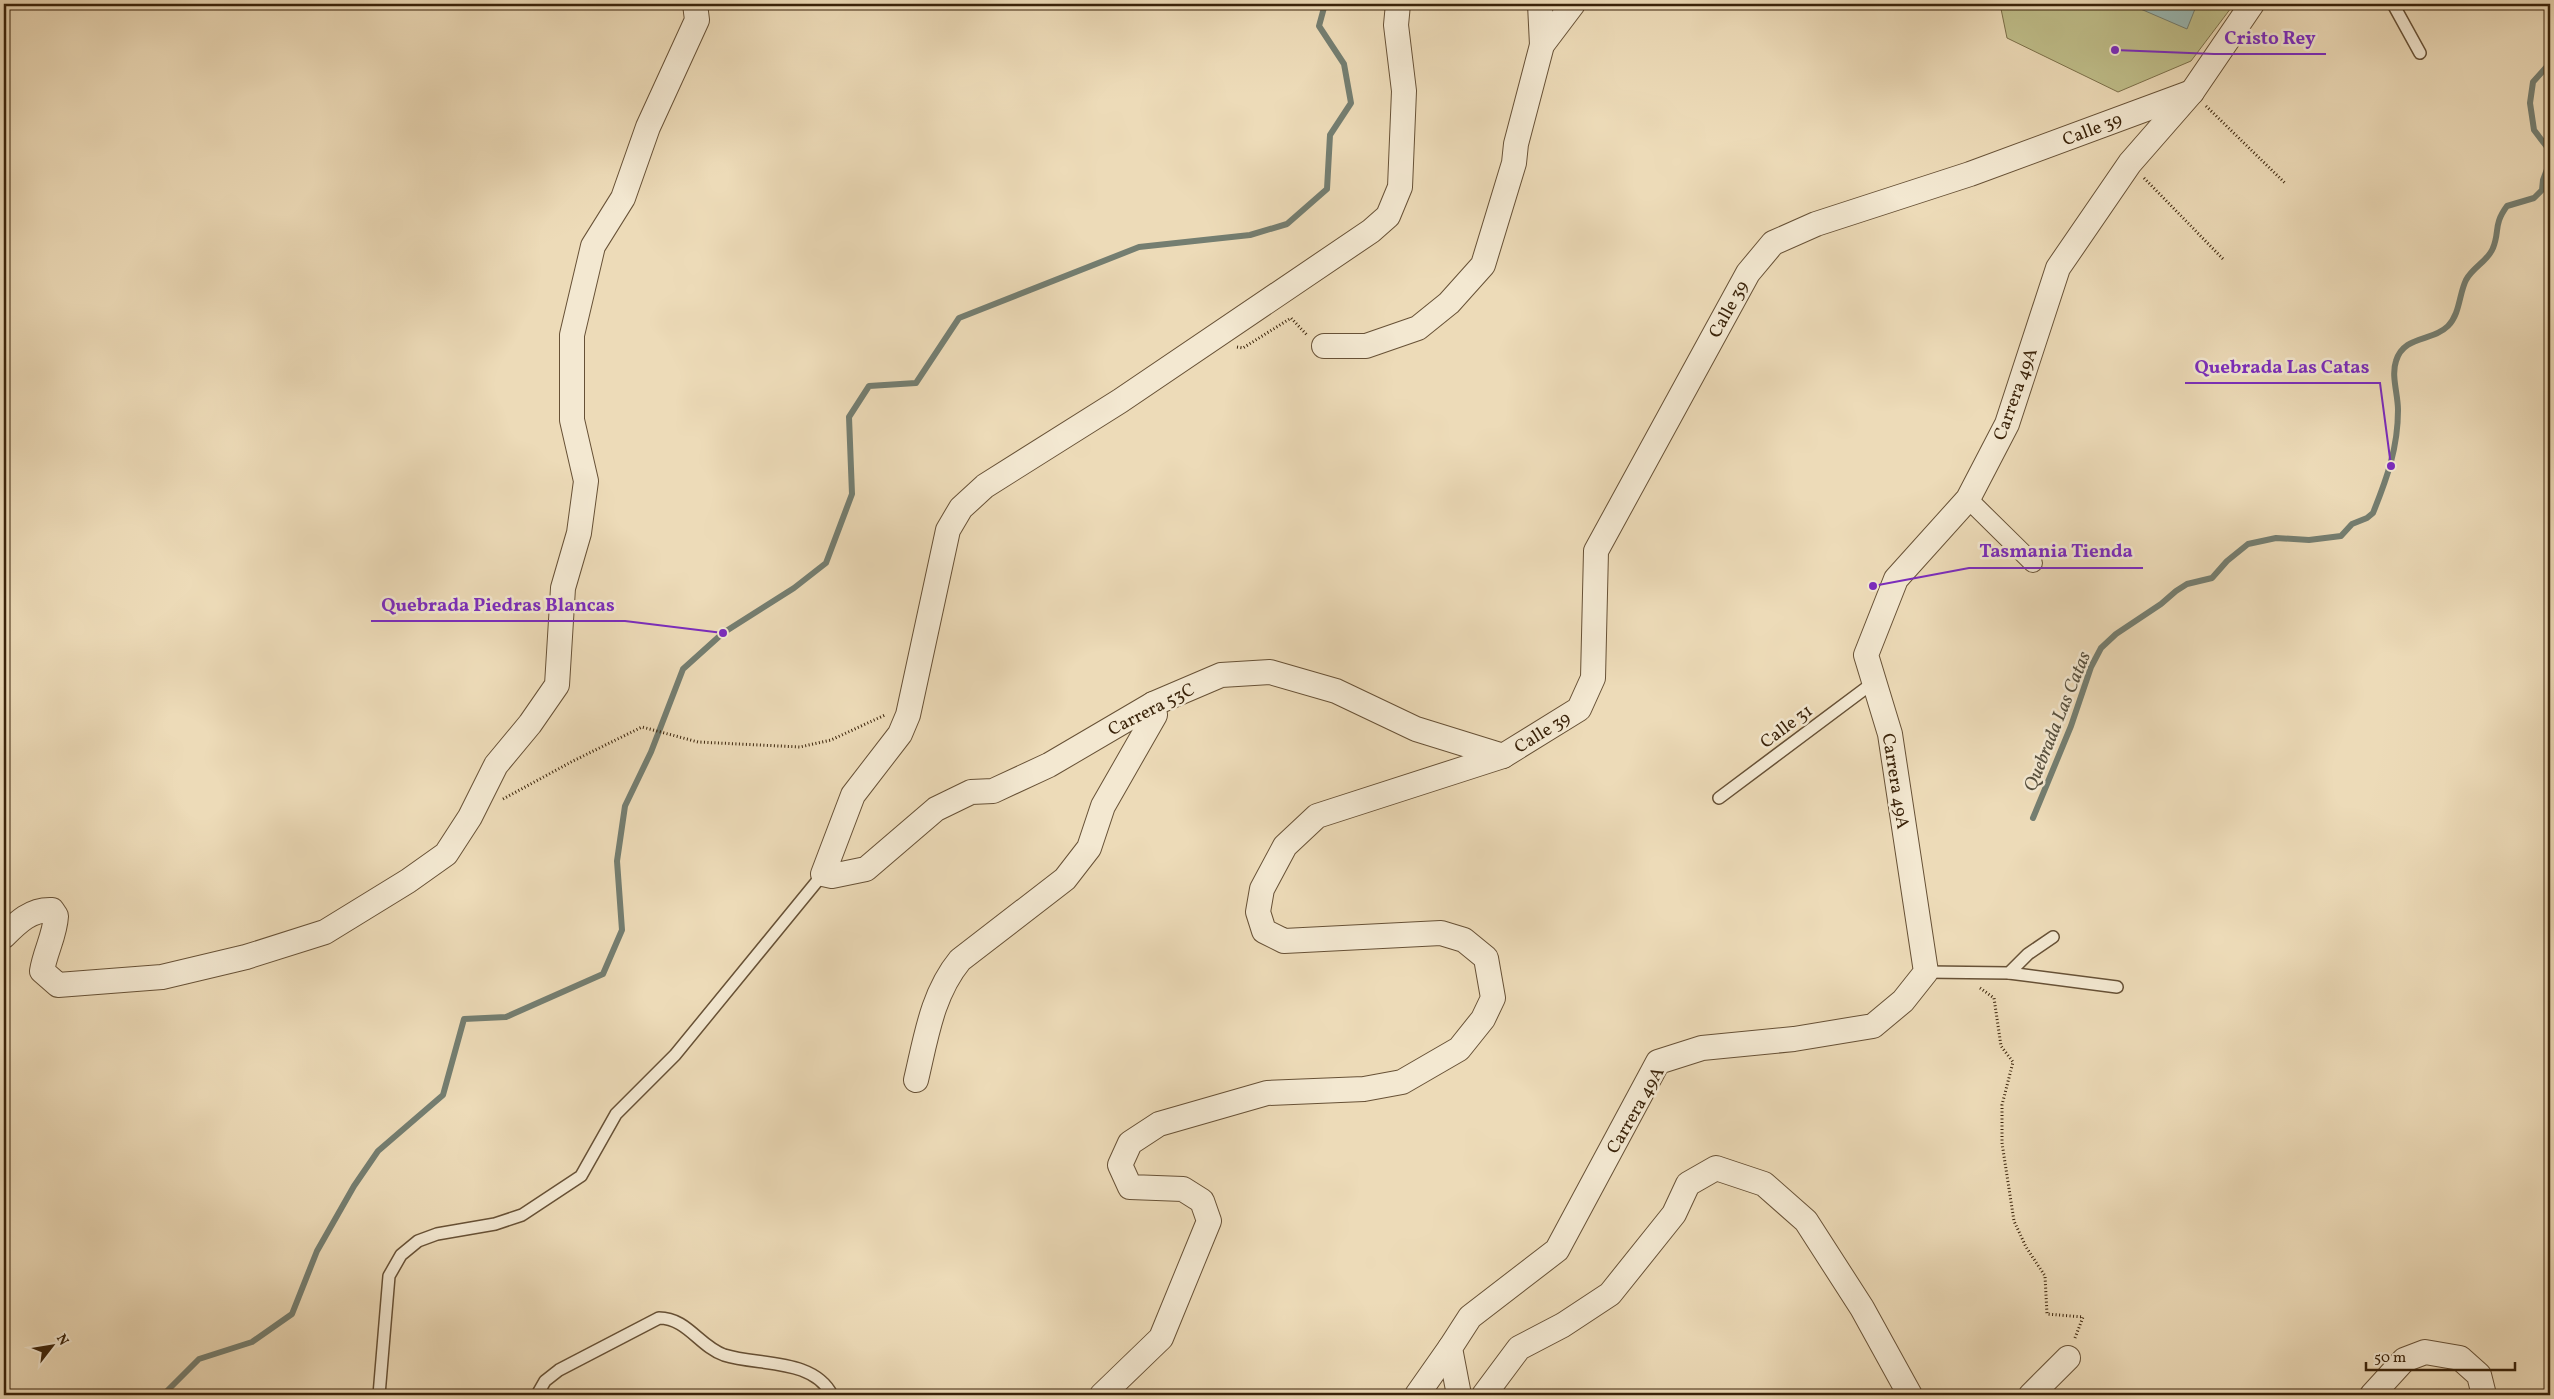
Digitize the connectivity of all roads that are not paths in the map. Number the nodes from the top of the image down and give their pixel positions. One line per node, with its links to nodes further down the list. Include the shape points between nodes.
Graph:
1 (695, 4): 18 (street, via 697,20 648,127 623,198 593,246 572,335 572,420 586,481 579,533 563,588 557,685 496,765 470,817 446,854 325,932 246,957 162,977 58,985 42,971 44,957 56,929 56,916 52,910 41,909 20,920)
2 (1398, 4): 17 (street, via 1396,25 1404,91 1400,187 1388,216 1371,231 1120,401 985,486 961,508 948,530 908,715 900,734 853,795)
3 (1540, 4): 7 (street)
4 (1573, 4): 7 (street)
5 (2252, 4): 9 (street, Carrera 49A)
6 (2393, 4): 8 (lane)
7 (1542, 45): 10 (street, via 1514,163 1483,265 1449,303 1418,328 1366,346)
8 (2420, 53)
9 (2192, 92): 11 (street, Carrera 49A, via 2130,163 2058,268 2007,424); 15 (street, Calle 39, via 1970,174 1816,224 1773,243 1748,273 1596,551 1593,678 1579,709)
10 (1324, 346)
11 (1968, 499): 12 (street); 13 (street, Carrera 49A, via 1896,579 1866,655)
12 (2034, 563)
13 (1874, 682): 16 (lane, Calle 31); 20 (street, Carrera 49A, via 1890,734)
14 (1153, 704): 15 (street, Carrera 53C, via 1221,675 1270,672 1336,691 1416,729); 17 (street, Carrera 53C, via 1049,765 993,791 971,792 936,809 866,869 832,876); 23 (street, via 1155,715 1103,806 1089,848 1065,879 960,960 949,973 936,999)
15 (1503, 756): 29 (street, Calle 39, via 1317,816 1286,846 1262,889 1258,912 1264,930 1284,941 1441,933 1464,940 1486,958 1493,998 1483,1019 1459,1049 1402,1082 1364,1089 1267,1093 1159,1124 1130,1143 1120,1164 1130,1187 1183,1189 1202,1201 1209,1221 1161,1338)
16 (1719, 798)
17 (823, 874): 26 (lane, via 675,1055 616,1114 581,1176 522,1214 495,1224 437,1234 418,1241 401,1255 389,1276)
18 (4, 936)
19 (2053, 937): 21 (lane, via 2028,954)
20 (1926, 972): 21 (lane); 24 (street, Carrera 49A, via 1903,1001 1873,1026 1794,1039 1702,1048 1658,1062 1557,1250 1470,1317)
21 (2009, 974): 22 (lane)
22 (2117, 987)
23 (916, 1080)
24 (1450, 1348): 30 (street, Carrera 49A); 31 (street)
25 (2068, 1358): 34 (street)
26 (379, 1395)
27 (537, 1395): 28 (lane, via 545,1382 559,1370 659,1318 667,1318 684,1325 701,1341 723,1354 781,1365 816,1377)
28 (832, 1395)
29 (1102, 1395)
30 (1417, 1395)
31 (1459, 1395)
32 (1484, 1395): 33 (street, via 1519,1348 1563,1325 1610,1294 1674,1214 1688,1184 1716,1168 1764,1184 1806,1221 1862,1308)
33 (1910, 1395)
34 (2031, 1395)
35 (2372, 1395): 36 (street, via 2404,1360 2426,1352 2460,1358 2479,1375)
36 (2484, 1395)

